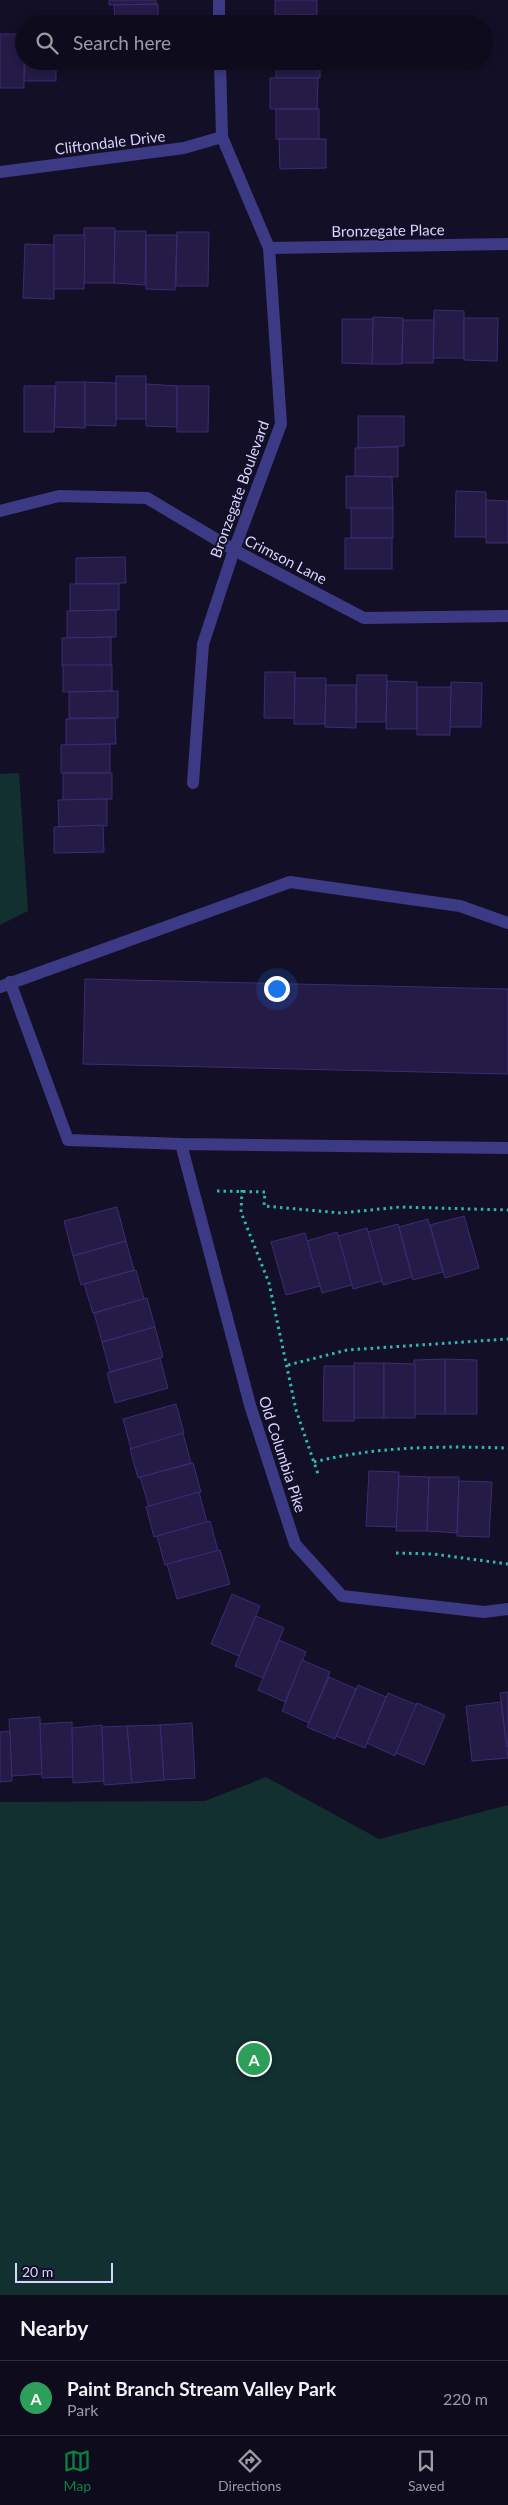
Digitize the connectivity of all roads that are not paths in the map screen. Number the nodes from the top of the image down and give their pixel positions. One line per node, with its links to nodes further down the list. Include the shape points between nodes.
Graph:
1 (219, 0): 2 (street)
2 (220, 15)
3 (220, 70): 4 (street, Bronzegate Boulevard)
4 (222, 137): 5 (street, Cliftondale Drive, via 184,148); 7 (street, Bronzegate Boulevard)
5 (0, 172)
6 (508, 244): 7 (street, Bronzegate Place)
7 (269, 248): 9 (street, Bronzegate Boulevard, via 281,424)
8 (0, 512): 9 (street, Crimson Lane, via 59,496 147,498)
9 (234, 550): 10 (street, Crimson Lane, via 364,618); 11 (street, Bronzegate Boulevard, via 203,644)
10 (508, 616)
11 (193, 783)
12 (508, 923): 13 (street, via 460,906 290,882)
13 (5, 985): 14 (street, via 68,1140)
14 (181, 1144): 15 (street); 16 (street, Old Columbia Pike, via 250,1405 295,1544 342,1596 484,1612)
15 (508, 1148)
16 (508, 1609)

